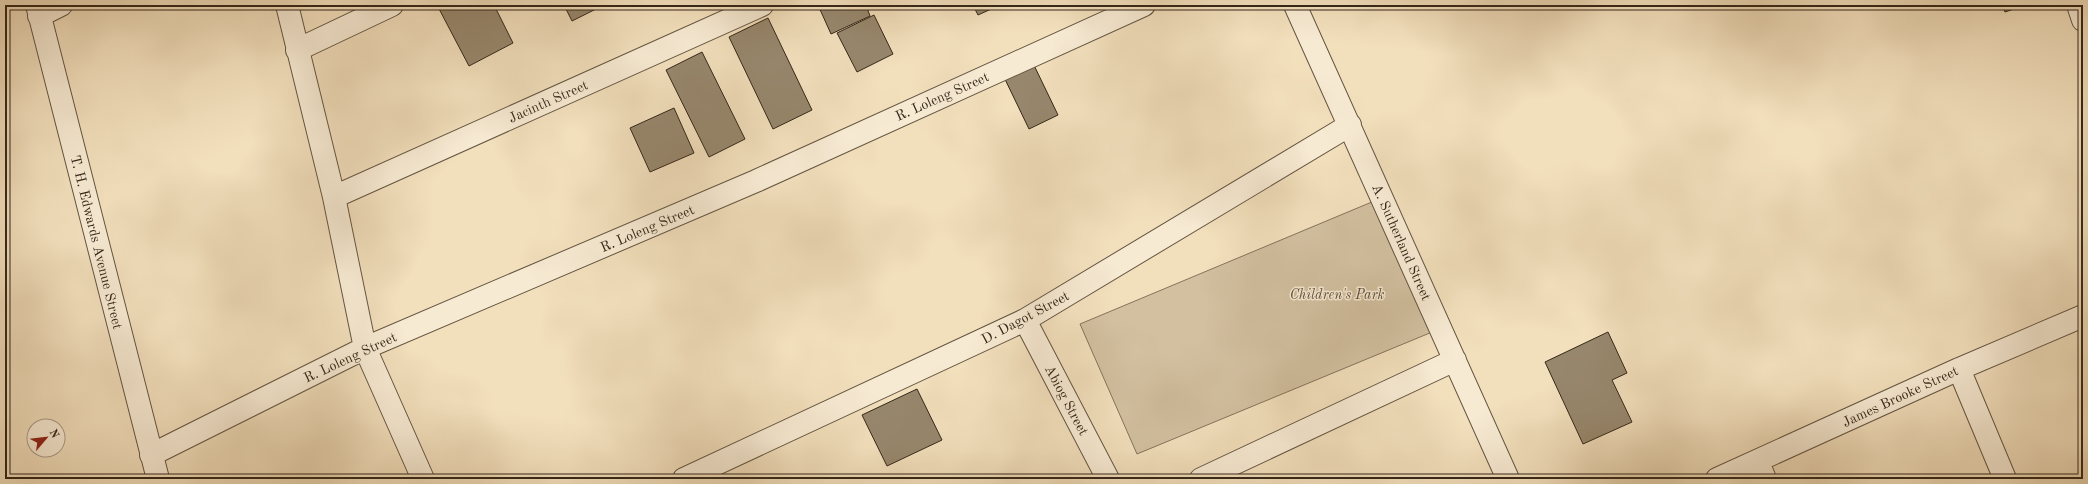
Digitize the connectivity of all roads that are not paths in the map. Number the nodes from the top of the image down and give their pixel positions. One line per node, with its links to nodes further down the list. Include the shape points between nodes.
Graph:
1 (61, 5): 8 (street)
2 (287, 5): 10 (street)
3 (392, 5): 10 (street)
4 (762, 5): 12 (street, Jacinth Street)
5 (1144, 5): 15 (street, R. Loleng Street, via 756,181)
6 (1295, 5): 11 (street, A. Sutherland Street)
7 (2078, 5): 9 (street)
8 (38, 11): 18 (street, T. H. Edwards Avenue Street)
9 (2083, 20)
10 (297, 50): 12 (street)
11 (1350, 124): 14 (street, D. Dagot Street); 16 (street, A. Sutherland Street)
12 (334, 197): 15 (street)
13 (2083, 316): 17 (street, James Brooke Street)
14 (1025, 320): 22 (street, D. Dagot Street); 23 (street, Abiog Street)
15 (365, 348): 18 (street, R. Loleng Street); 21 (street)
16 (1455, 360): 24 (street); 25 (street, A. Sutherland Street)
17 (1958, 369): 19 (street, James Brooke Street); 27 (street)
18 (151, 455): 20 (street, T. H. Edwards Avenue Street)
19 (1761, 470): 26 (street, James Brooke Street)
20 (158, 479)
21 (423, 479)
22 (684, 479)
23 (1108, 479)
24 (1201, 479)
25 (1508, 479)
26 (1717, 479)
27 (2005, 479)

